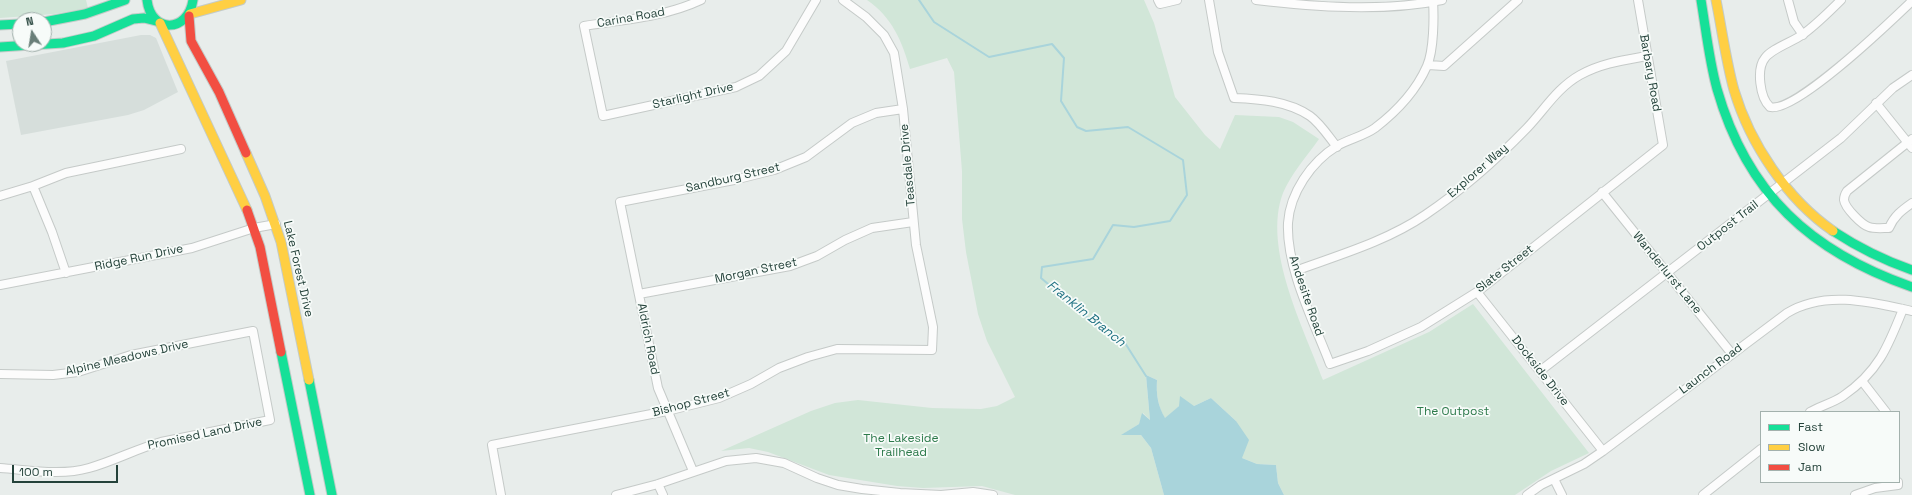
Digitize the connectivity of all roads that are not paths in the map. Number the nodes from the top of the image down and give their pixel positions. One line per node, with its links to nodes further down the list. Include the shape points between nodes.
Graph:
1 (125, 0): 22 (main road, via 109,7)
2 (147, 0): 23 (main road, via 149,13)
3 (193, 0): 21 (main road, Lake Forest Drive)
4 (241, 0): 21 (main road)
5 (701, 0): 33 (street, Carina Road, via 662,14 584,26)
6 (816, 0): 33 (street, Starlight Drive, via 786,51 759,76 736,87)
7 (844, 0): 32 (street, Teasdale Drive, via 884,35 894,53)
8 (1177, 0): 20 (street)
9 (1209, 0): 36 (street, via 1218,52 1234,98 1282,104 1310,116)
10 (1256, 0): 18 (street, via 1302,5 1376,6)
11 (1442, 0): 18 (street)
12 (1518, 0): 29 (street, via 1444,66)
13 (1638, 0): 28 (street, Barbary Road)
14 (1701, 0): 41 (main road, via 1722,104 1740,149 1756,178)
15 (1716, 0): 38 (main road, via 1739,103 1756,144)
16 (1788, 0): 26 (street, via 1794,22)
17 (1841, 0): 26 (street)
18 (1433, 1): 29 (street, Andesite Road)
19 (1912, 1): 26 (street, via 1831,74 1792,101 1780,107 1770,107 1765,100 1760,76 1761,64 1765,57)
20 (1159, 2)
21 (190, 15): 23 (main road, via 176,25); 46 (main road, Lake Forest Drive, via 190,36 194,48 219,92)
22 (52, 21)
23 (158, 22): 27 (main road, via 144,18 133,19 94,36 63,43); 47 (main road, via 222,154)
24 (12, 24): 25 (main road)
25 (0, 25)
26 (1802, 35)
27 (0, 47)
28 (1647, 56): 35 (street, Barbary Road); 49 (street, Explorer Way, via 1611,62 1580,75 1554,94 1528,127 1478,174 1425,215 1370,244)
29 (1428, 65): 36 (street, Andesite Road, via 1400,107 1374,129)
30 (1912, 75): 31 (street, Outpost Trail)
31 (1876, 103): 34 (street); 38 (street, Outpost Trail, via 1841,138)
32 (903, 109): 43 (street, Sandburg Street, via 876,114 852,124 806,157 774,170); 45 (street, Teasdale Drive)
33 (603, 116)
34 (1911, 144): 44 (street, via 1847,191 1844,197 1845,203 1862,223 1870,227 1889,228 1898,213)
35 (1663, 145): 40 (street, Slate Street)
36 (1337, 146): 49 (street, Andesite Road, via 1306,175 1293,197 1288,223)
37 (181, 149): 39 (street, via 66,173)
38 (1782, 184): 41 (street, Outpost Trail); 48 (main road, via 1822,222 1848,242)
39 (33, 186): 42 (street); 50 (street)
40 (1602, 192): 51 (street, Wanderlurst Lane); 54 (street, Slate Street)
41 (1769, 194): 51 (street, Outpost Trail); 53 (main road, via 1798,223 1827,246 1879,275)
42 (0, 196)
43 (620, 202): 55 (street, Aldrich Road)
44 (1912, 203)
45 (913, 222): 55 (street, Morgan Street, via 872,228 817,256 790,266); 58 (street, Teasdale Drive, via 933,327)
46 (276, 224): 47 (street, Ridge Run Drive); 76 (main road, Lake Forest Drive, via 287,263)
47 (254, 228): 50 (street, Ridge Run Drive, via 192,248); 75 (main road, via 265,267)
48 (1912, 270)
49 (1295, 271): 60 (street, Andesite Road)
50 (66, 273): 52 (street, Ridge Run Drive)
51 (1667, 274): 59 (street, Wanderlurst Lane); 61 (street, Outpost Trail)
52 (0, 285)
53 (1912, 287)
54 (1477, 292): 60 (street, Slate Street, via 1421,327 1368,351); 61 (street, Dockside Drive)
55 (639, 294): 64 (street, Aldrich Road, via 658,388)
56 (1903, 309): 57 (street, Launch Road); 59 (street, Launch Road, via 1846,300 1806,303 1786,313); 63 (street, via 1892,337 1874,370)
57 (1912, 311)
58 (932, 350): 64 (street, Bishop Street, via 837,349 779,368 752,384 719,398)
59 (1732, 354): 69 (street, Launch Road)
60 (1330, 364)
61 (1540, 371): 69 (street, Dockside Drive)
62 (0, 374): 67 (street, Alpine Meadows Drive, via 53,375 78,372 131,356 253,331)
63 (1862, 381): 65 (street, via 1842,397); 66 (street)
64 (666, 411): 71 (street, Aldrich Road); 77 (street, Bishop Street, via 492,445)
65 (1812, 411)
66 (1885, 411)
67 (270, 420): 70 (street, Promised Land Drive, via 161,442 87,468 42,471)
68 (1760, 450): 83 (street)
69 (1603, 451): 72 (street, Launch Road)
70 (0, 468)
71 (693, 471): 73 (street); 80 (street, via 726,461 756,458 784,463 817,478 862,489 900,494 972,492)
72 (1554, 479): 81 (street, Launch Road); 82 (street)
73 (658, 484): 78 (street); 79 (street)
74 (1898, 484): 84 (street)
75 (310, 495)
76 (332, 495)
77 (501, 495)
78 (616, 495)
79 (663, 495)
80 (993, 495)
81 (1527, 495)
82 (1562, 495)
83 (1703, 495)
84 (1855, 495)

